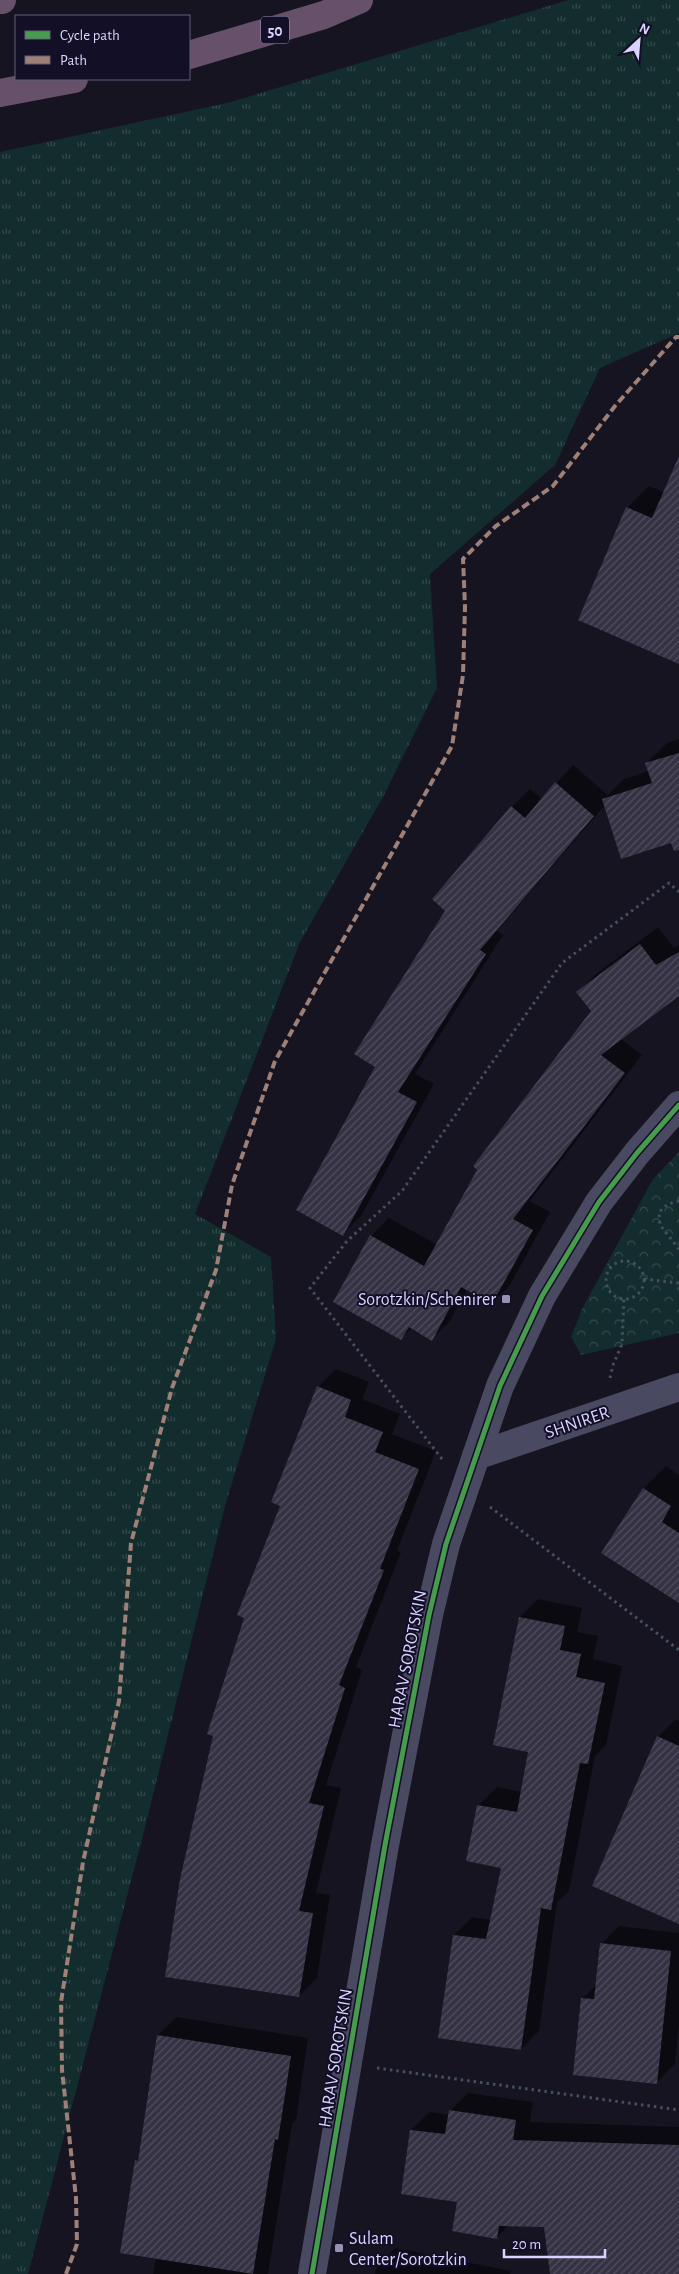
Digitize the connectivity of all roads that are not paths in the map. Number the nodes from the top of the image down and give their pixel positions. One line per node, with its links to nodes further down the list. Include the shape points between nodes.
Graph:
1 (359, 0): 2 (highway, 50, via 324,15)
2 (190, 55)
3 (69, 80): 4 (highway)
4 (0, 93)
5 (679, 1106): 7 (street, HARAV SOROTSKIN, via 637,1152 599,1202 542,1296 500,1386)
6 (679, 1387): 7 (street, SHNIRER)
7 (476, 1456): 8 (street, HARAV SOROTSKIN, via 446,1544 429,1615 384,1845)
8 (312, 2274)

